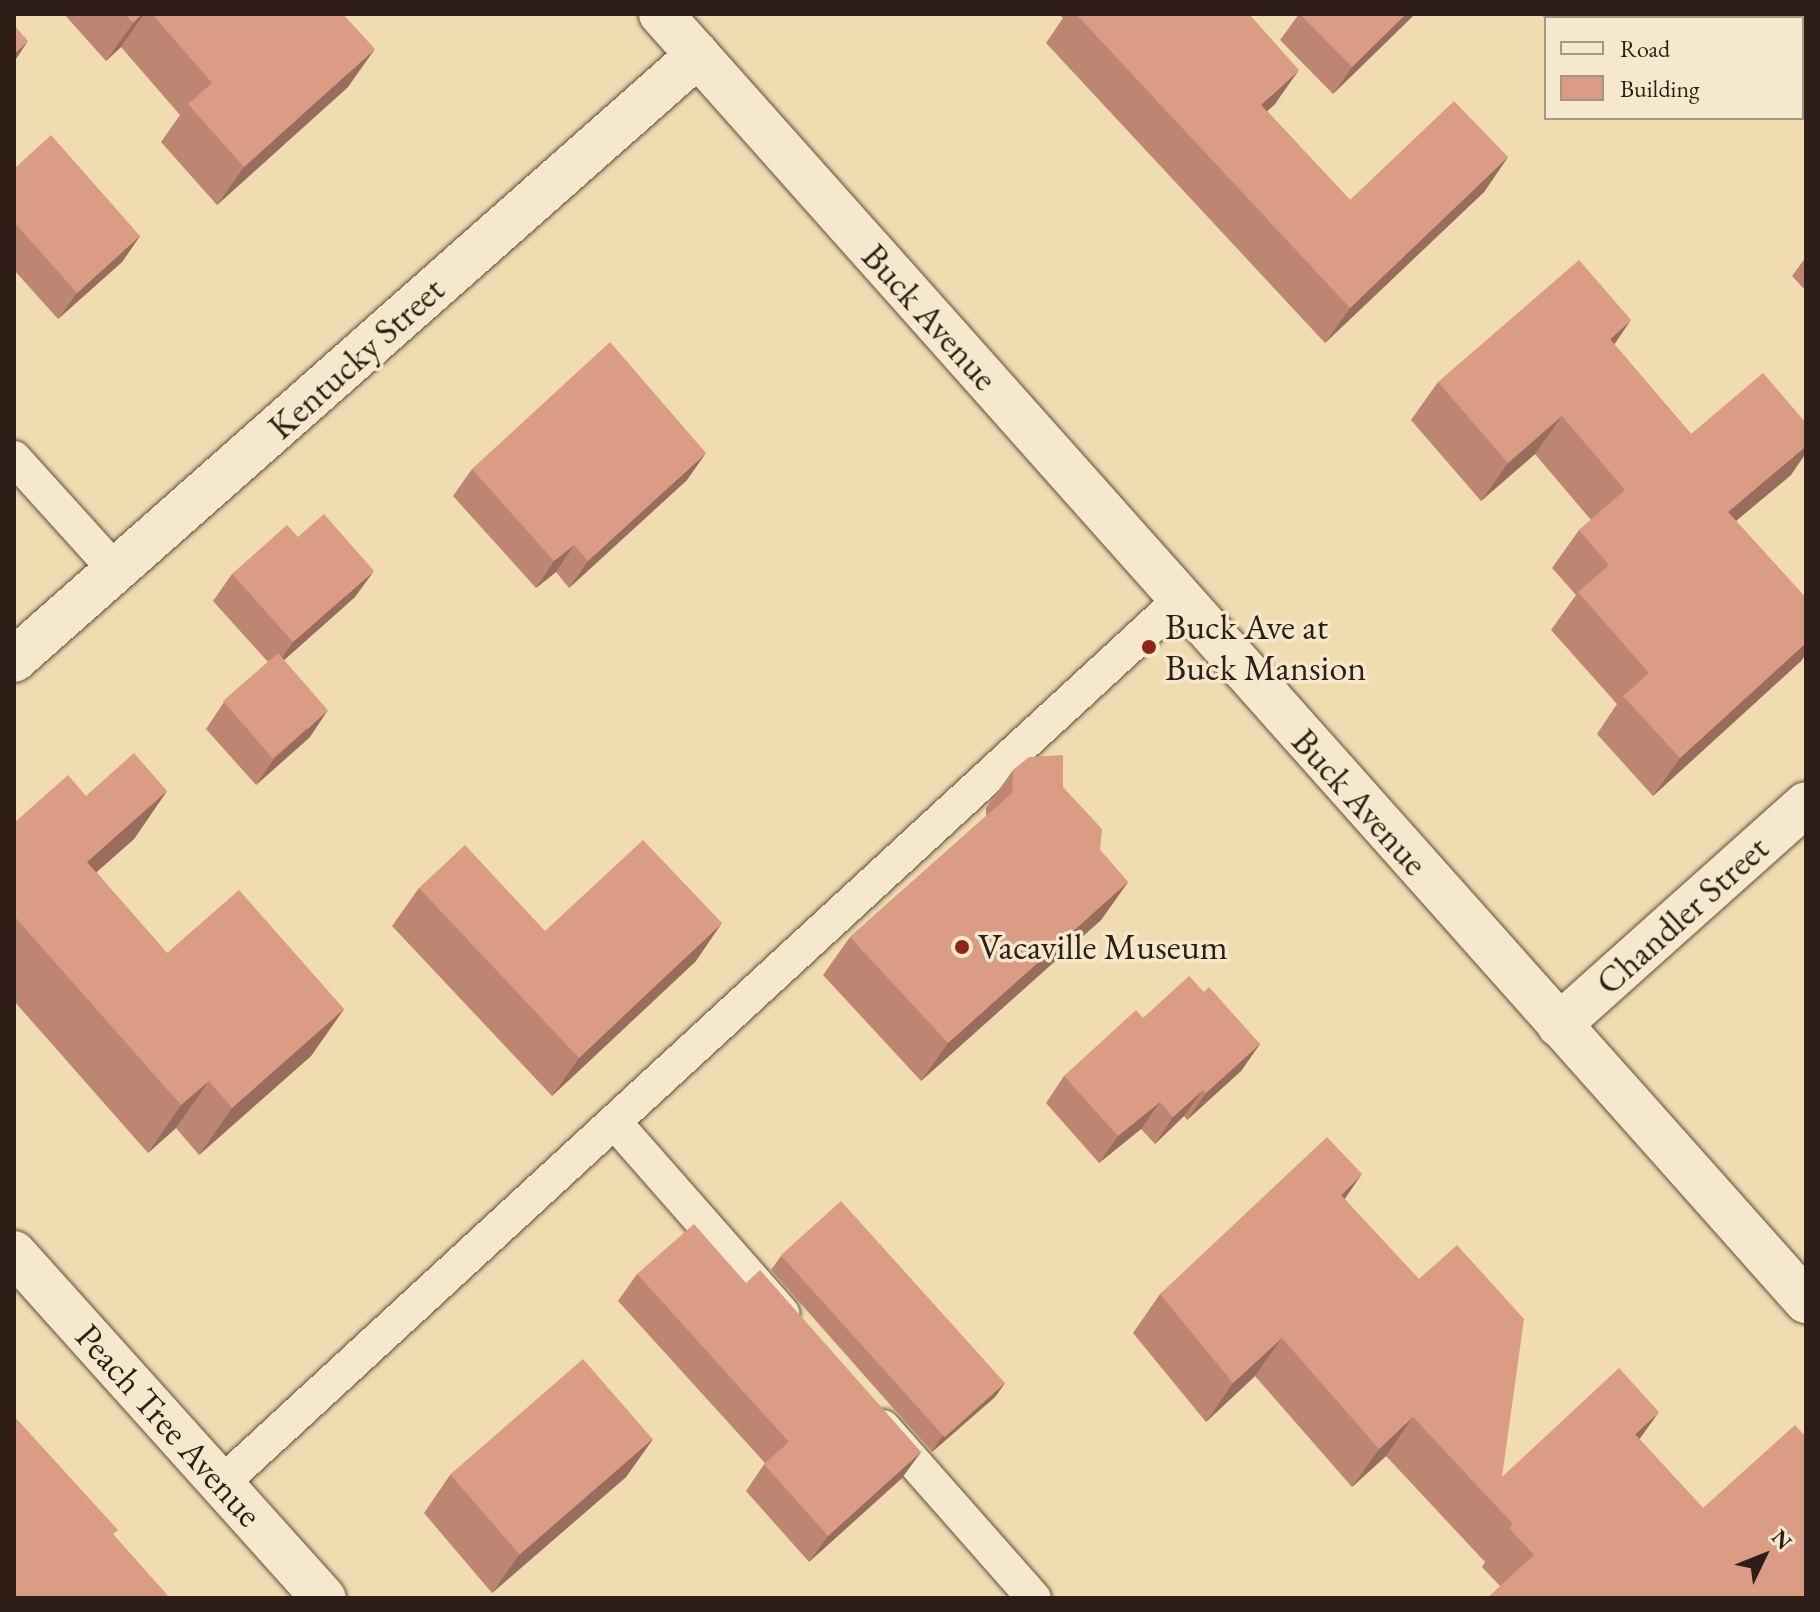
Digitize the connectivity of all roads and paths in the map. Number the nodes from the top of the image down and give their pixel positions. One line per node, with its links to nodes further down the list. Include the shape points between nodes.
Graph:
1 (661, 14): 2 (street, Buck Avenue)
2 (698, 55): 4 (street, Kentucky Street); 5 (street, Buck Avenue)
3 (14, 458): 4 (lane)
4 (116, 571): 6 (street, Kentucky Street)
5 (1181, 599): 8 (street, Buck Avenue); 9 (lane)
6 (14, 660)
7 (1806, 804): 8 (street, Chandler Street)
8 (1559, 1025): 11 (street, Buck Avenue)
9 (616, 1124): 12 (lane); 14 (lane)
10 (14, 1253): 14 (street, Peach Tree Avenue)
11 (1806, 1301)
12 (804, 1337)
13 (856, 1397): 16 (lane)
14 (221, 1484): 15 (street, Peach Tree Avenue)
15 (324, 1598)
16 (1034, 1598)

